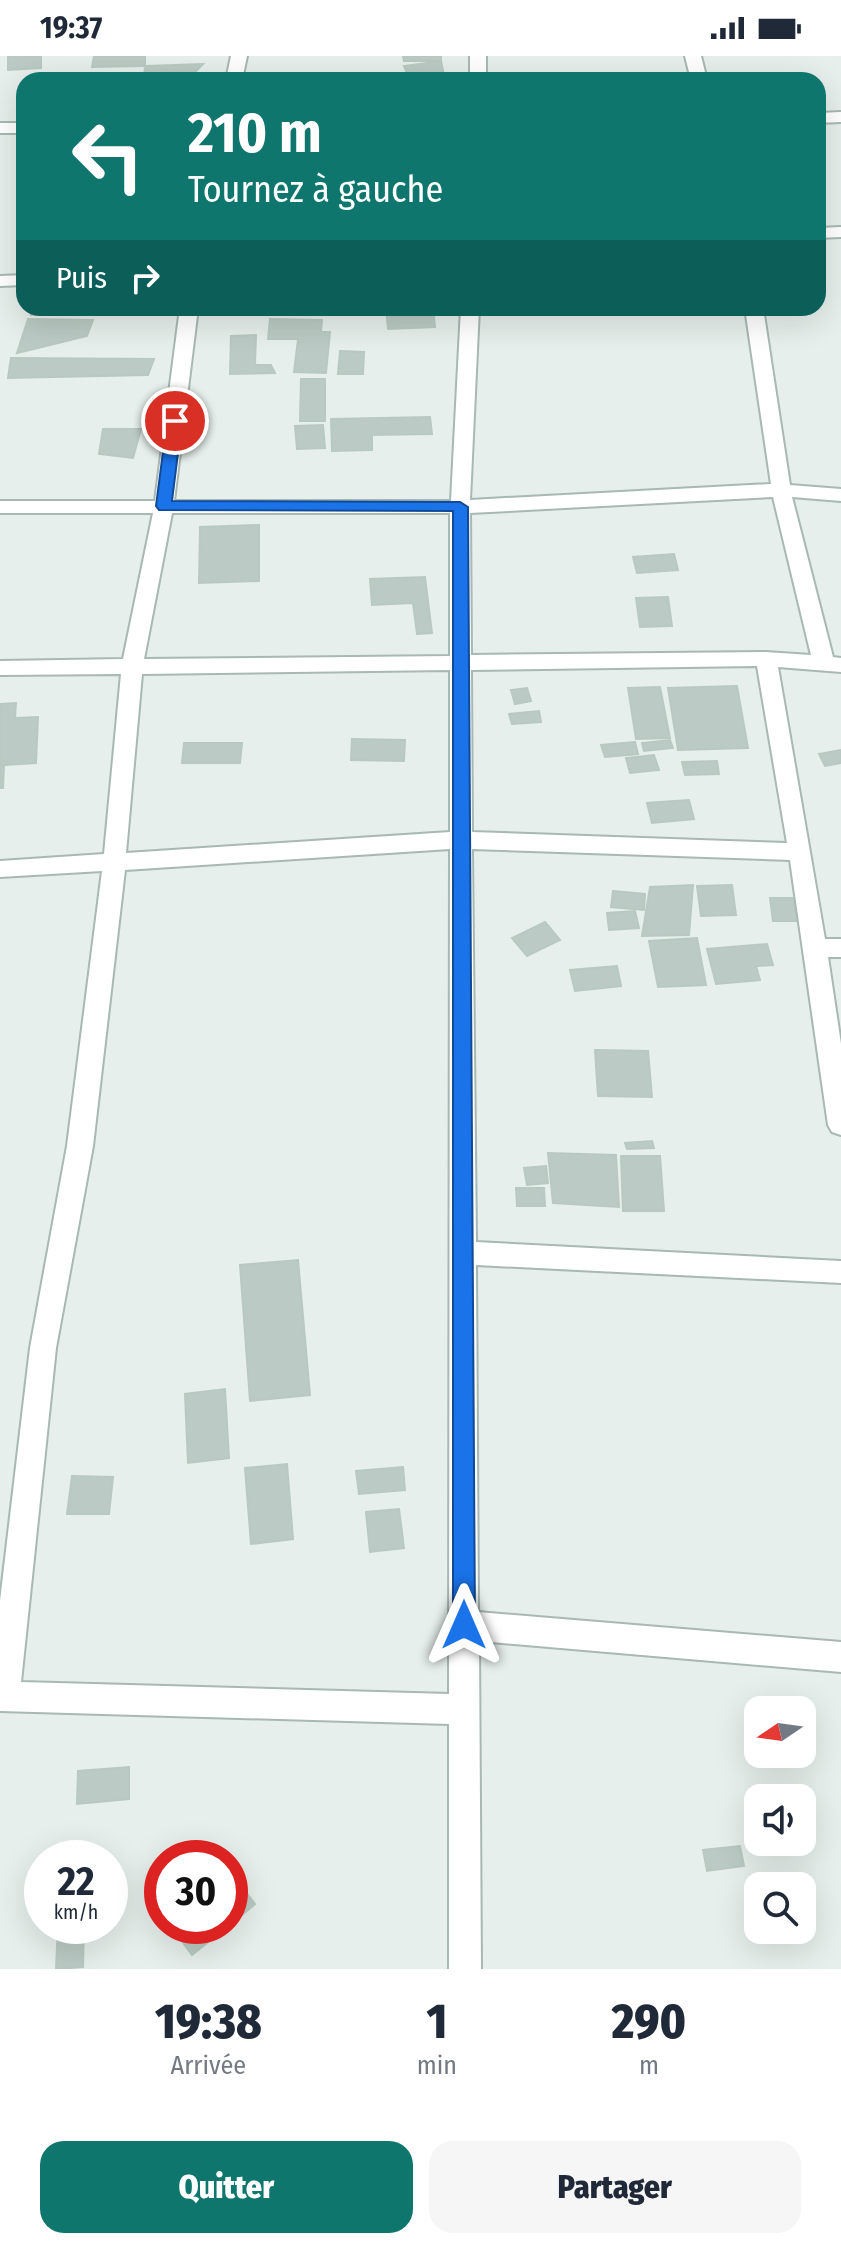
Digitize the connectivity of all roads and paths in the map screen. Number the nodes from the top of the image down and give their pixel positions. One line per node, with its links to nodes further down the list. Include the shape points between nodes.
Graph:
1 (188, 316): 6 (street)
2 (470, 316): 8 (street)
3 (755, 316): 4 (street)
4 (781, 490): 5 (street); 8 (street); 11 (street)
5 (841, 495)
6 (164, 506): 7 (street); 8 (street); 12 (street)
7 (0, 507)
8 (460, 507): 10 (street)
9 (766, 659): 10 (street); 11 (street); 15 (street)
10 (463, 663): 12 (street); 14 (street)
11 (832, 665)
12 (132, 667): 13 (street); 16 (street)
13 (0, 668)
14 (462, 840): 15 (street); 16 (street); 21 (street)
15 (800, 852): 18 (street)
16 (114, 863): 17 (street); 25 (street, via 80,1146 43,1348)
17 (0, 869)
18 (814, 948): 19 (street); 20 (street)
19 (841, 948)
20 (841, 1125)
21 (461, 1253): 22 (street); 23 (street)
22 (841, 1272)
23 (464, 1625): 24 (street); 26 (street)
24 (841, 1657)
25 (2, 1696): 26 (street)
26 (464, 1709): 27 (street)
27 (465, 1969)

